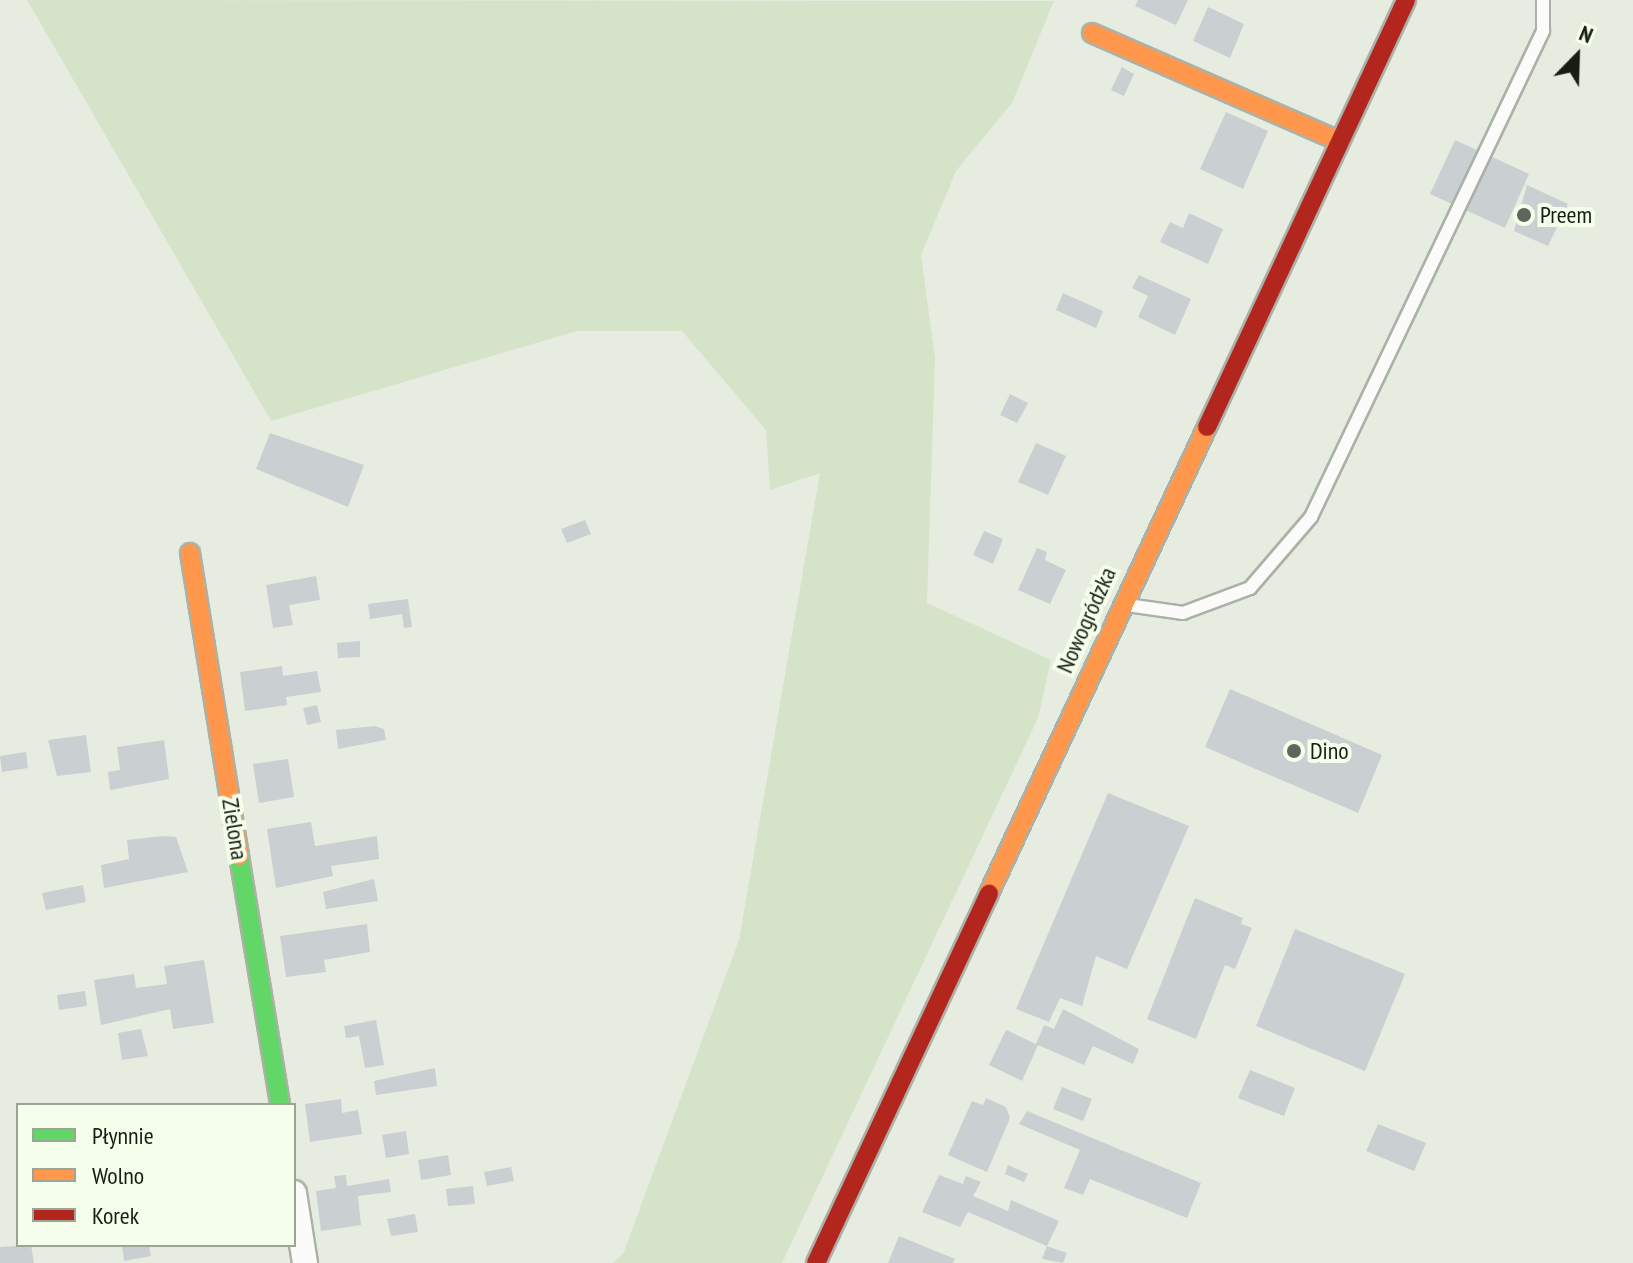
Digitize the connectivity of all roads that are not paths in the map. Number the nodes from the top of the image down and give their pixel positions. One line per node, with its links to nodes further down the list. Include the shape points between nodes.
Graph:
1 (1406, 0): 4 (main road, Nowogródzka)
2 (1543, 0): 6 (lane, via 1543,31 1311,517 1250,588 1183,613)
3 (1092, 33): 4 (main road)
4 (1339, 141): 6 (main road, Nowogródzka)
5 (190, 553): 7 (main road, Zielona)
6 (1119, 604): 10 (main road, Nowogródzka)
7 (280, 1103)
8 (296, 1206): 9 (street)
9 (305, 1263)
10 (816, 1263)

